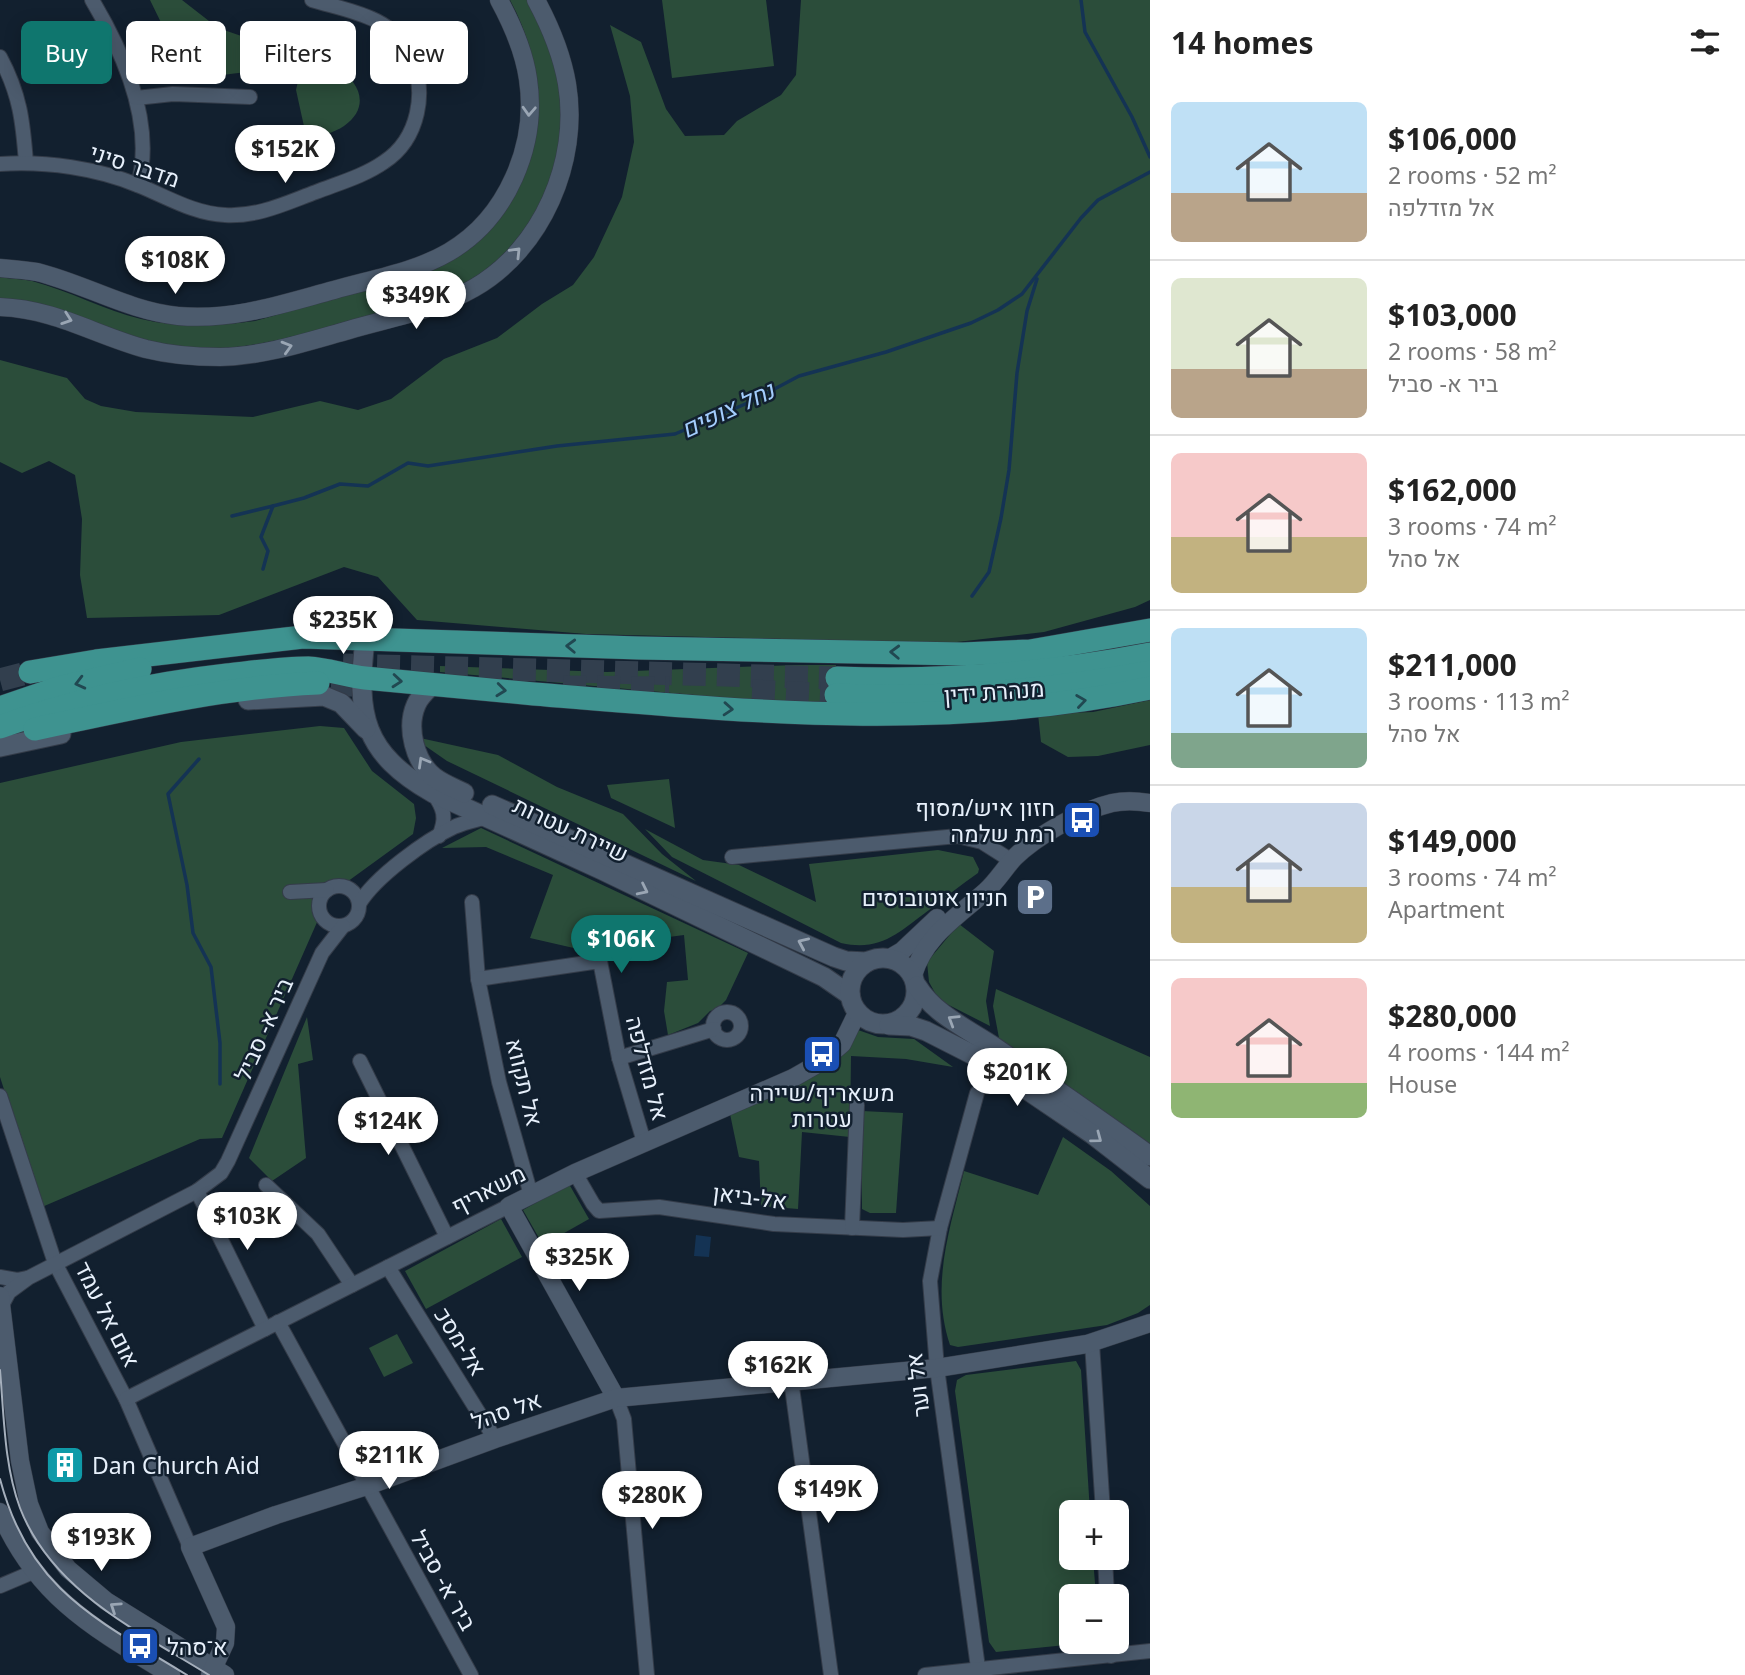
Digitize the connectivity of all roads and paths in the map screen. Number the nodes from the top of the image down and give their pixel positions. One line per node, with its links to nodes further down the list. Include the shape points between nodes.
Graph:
1 (92, 0): 7 (street, via 119,51)
2 (312, 0): 10 (street, מדבר סיני, via 377,20 397,33 412,56 419,108 409,135 393,155 367,172 250,214 203,211)
3 (499, 0): 11 (street, one-way to 11, via 524,60 529,121 516,172 500,205 450,251 417,267 255,312 209,317 144,310 35,272)
4 (536, 0): 12 (street, one-way to 4, via 52,314 146,349 220,357 271,352 436,305 476,287 533,233 545,215 562,169 568,136 567,86 555,42)
5 (0, 57): 8 (street, via 24,122)
6 (250, 97): 7 (street, via 173,94)
7 (136, 98): 10 (street, via 141,153)
8 (26, 163): 9 (street, מדבר סיני); 10 (street, מדבר סיני, via 86,171)
9 (0, 164)
10 (138, 185)
11 (0, 268)
12 (0, 307)
13 (1150, 613): 16 (highway, via 1088,632)
14 (1150, 630): 16 (highway, via 1030,651)
15 (365, 640): 16 (highway, one-way to 15); 19 (highway, via 278,639); 20 (main road, שיירת עטרות); 23 (highway, one-way to 23, via 128,671)
16 (963, 654)
17 (1150, 654): 18 (highway, מנהרת ידין, via 990,676 836,686 877,697 991,693)
18 (1150, 672)
19 (30, 673)
20 (360, 678): 21 (highway, one-way to 21); 24 (highway, via 305,668 184,680 83,700); 25 (highway, via 210,694); 26 (main road, שיירת עטרות, via 362,706)
21 (433, 684): 22 (highway, one-way to 22, via 830,715 992,712); 43 (main road, שיירת עטרות, one-way to 21, via 834,957 435,777 418,754 412,723 416,705)
22 (1150, 688)
23 (0, 708)
24 (0, 727)
25 (35, 729)
26 (374, 738): 27 (main road, via 341,703 306,695 190,708); 28 (main road, שיירת עטרות, via 397,768)
27 (0, 747)
28 (433, 793): 30 (main road, שיירת עטרות); 31 (street, via 445,820)
29 (1150, 803): 33 (street, via 1121,802 1097,808 1033,842)
30 (487, 817): 31 (street); 46 (main road, שיירת עטרות, one-way to 46, via 824,977)
31 (439, 836): 34 (street)
32 (732, 857): 33 (street, via 948,836 982,842)
33 (1012, 861): 42 (street, via 987,874); 45 (street, via 988,889 932,937 919,957)
34 (379, 879): 35 (street); 38 (street)
35 (348, 888): 36 (street); 38 (street)
36 (327, 890): 39 (street, via 320,901); 39 (street, via 289,895)
37 (472, 902): 44 (street, אל תקווא)
38 (359, 904): 40 (street, via 356,918)
39 (323, 916): 40 (street, via 330,924); 41 (street, ביר א- סביל)
40 (343, 926): 41 (street, ביר א- סביל)
41 (322, 953): 59 (street, ביר א- סביל, via 228,1161)
42 (890, 958): 43 (main road); 45 (main road, via 907,967)
43 (867, 962): 46 (main road, via 853,976)
44 (478, 979): 49 (street, אל מזדלפה, via 600,961); 60 (street, אל תקווא, via 499,1082)
45 (915, 980): 47 (main road, via 917,996 907,1015); 55 (main road, one-way to 45, via 937,1010)
46 (853, 1004): 47 (main road, via 872,1023); 54 (street, משאריף, via 842,1044 821,1062)
47 (889, 1025): 57 (main road, one-way to 57, via 926,1031 983,1060)
48 (714, 1029): 49 (street)
49 (618, 1058): 54 (street, אל מזדלפה)
50 (360, 1061): 64 (street)
51 (977, 1093): 63 (street, אל וער)
52 (0, 1096): 65 (street, אום אל עמד)
53 (857, 1105): 62 (street)
54 (645, 1142): 56 (street, משאריף)
55 (1150, 1156)
56 (575, 1173): 60 (street, משאריף); 62 (street, אל-ביאן, via 599,1210 659,1207 774,1224)
57 (1150, 1179)
58 (265, 1185): 69 (street, via 318,1234)
59 (197, 1191): 65 (street, ביר א- סביל); 72 (street, ביר א- סביל)
60 (531, 1195): 61 (street, משאריף)
61 (509, 1206): 64 (street, משאריף); 77 (street)
62 (852, 1228): 63 (street, אל-ביאן)
63 (940, 1228): 75 (street, אל וער, via 930,1281)
64 (447, 1237): 66 (street, משאריף)
65 (55, 1263): 68 (street, ביר א- סביל); 78 (street, אום אל עמד)
66 (388, 1267): 69 (street, משאריף); 79 (street, אל-מסכ)
67 (0, 1277): 68 (street)
68 (28, 1278): 70 (street, ביר א- סביל, via 9,1292)
69 (352, 1285): 72 (street, משאריף)
70 (2, 1311): 74 (street)
71 (1150, 1323): 73 (street, אל סהל)
72 (271, 1326): 78 (street, משאריף); 80 (street, ביר א- סביל)
73 (1092, 1343): 75 (street, אל סהל); 81 (street)
74 (3, 1354): 89 (street, one-way to 74, via 106,1601 68,1569 40,1532 24,1485)
75 (937, 1368): 76 (street, אל סהל); 90 (street, אל וער)
76 (791, 1380): 77 (street, אל סהל); 94 (street)
77 (616, 1398): 79 (street, אל סהל); 93 (street, via 624,1419)
78 (126, 1399): 83 (street, אום אל עמד)
79 (495, 1439): 80 (street, אל סהל)
80 (367, 1486): 83 (street, אל סהל); 92 (street, ביר א- סביל)
81 (1102, 1500)
82 (0, 1512): 84 (street)
83 (191, 1547): 89 (street, via 226,1627)
84 (33, 1572): 85 (street); 91 (street, via 89,1625)
85 (0, 1586)
86 (1129, 1649): 87 (street)
87 (1150, 1651)
88 (1079, 1654): 90 (street)
89 (217, 1673)
90 (979, 1673): 95 (street)
91 (171, 1675)
92 (471, 1675)
93 (647, 1675)
94 (831, 1675)
95 (925, 1675)

